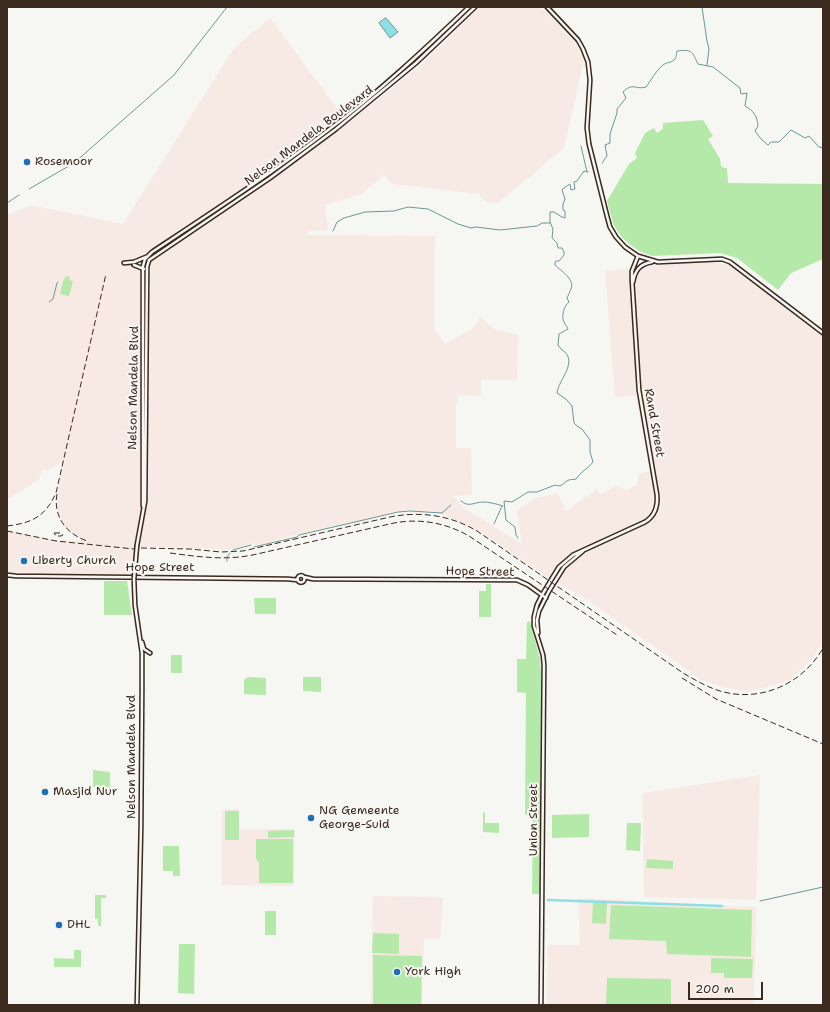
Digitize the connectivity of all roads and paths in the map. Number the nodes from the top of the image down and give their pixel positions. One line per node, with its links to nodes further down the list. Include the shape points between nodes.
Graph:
1 (469, 7): 4 (street, Nelson Mandela Boulevard)
2 (475, 7): 4 (street, Nelson Mandela Boulevard)
3 (547, 7): 10 (street, via 578,40 585,52 590,74 588,136 607,216 616,237)
4 (448, 29): 5 (street, Nelson Mandela Boulevard, via 327,131); 6 (street, Nelson Mandela Boulevard, via 400,77 333,132)
5 (195, 224): 6 (street); 7 (street, Nelson Mandela Boulevard)
6 (197, 227): 8 (street, Nelson Mandela Boulevard)
7 (179, 235): 8 (street); 9 (street, Nelson Mandela Boulevard)
8 (181, 238): 13 (street, Nelson Mandela Boulevard, via 153,256)
9 (149, 255): 12 (street, via 138,261); 13 (street, Nelson Mandela Boulevard)
10 (638, 256): 11 (street); 14 (street, Rand Street, via 632,271)
11 (656, 261): 14 (street, via 639,267 634,273); 15 (street, via 722,259 730,262)
12 (124, 263)
13 (145, 268): 25 (street, Nelson Mandela Blvd, bridge, via 145,496 134,579)
14 (633, 286): 16 (street, Rand Street, via 638,390 658,502 655,512 646,522)
15 (823, 333)
16 (584, 550): 17 (street, Rand Street, via 568,558); 19 (street, Rand Street)
17 (555, 573): 22 (street, Union Street)
18 (7, 575): 20 (street, Hope Street)
19 (559, 575): 23 (street, Union Street)
20 (298, 579): 21 (street, via 301,582); 21 (street, via 301,575)
21 (303, 579): 22 (street, Hope Street, via 517,580)
22 (542, 595): 23 (street, Hope Street); 24 (street, Union Street, via 534,617)
23 (546, 598): 24 (street, Union Street, via 538,617)
24 (538, 635): 28 (street, Union Street, via 544,665)
25 (140, 638): 26 (street, via 144,649); 27 (street, Nelson Mandela Blvd, via 141,786)
26 (150, 653)
27 (137, 1005)
28 (541, 1005)

